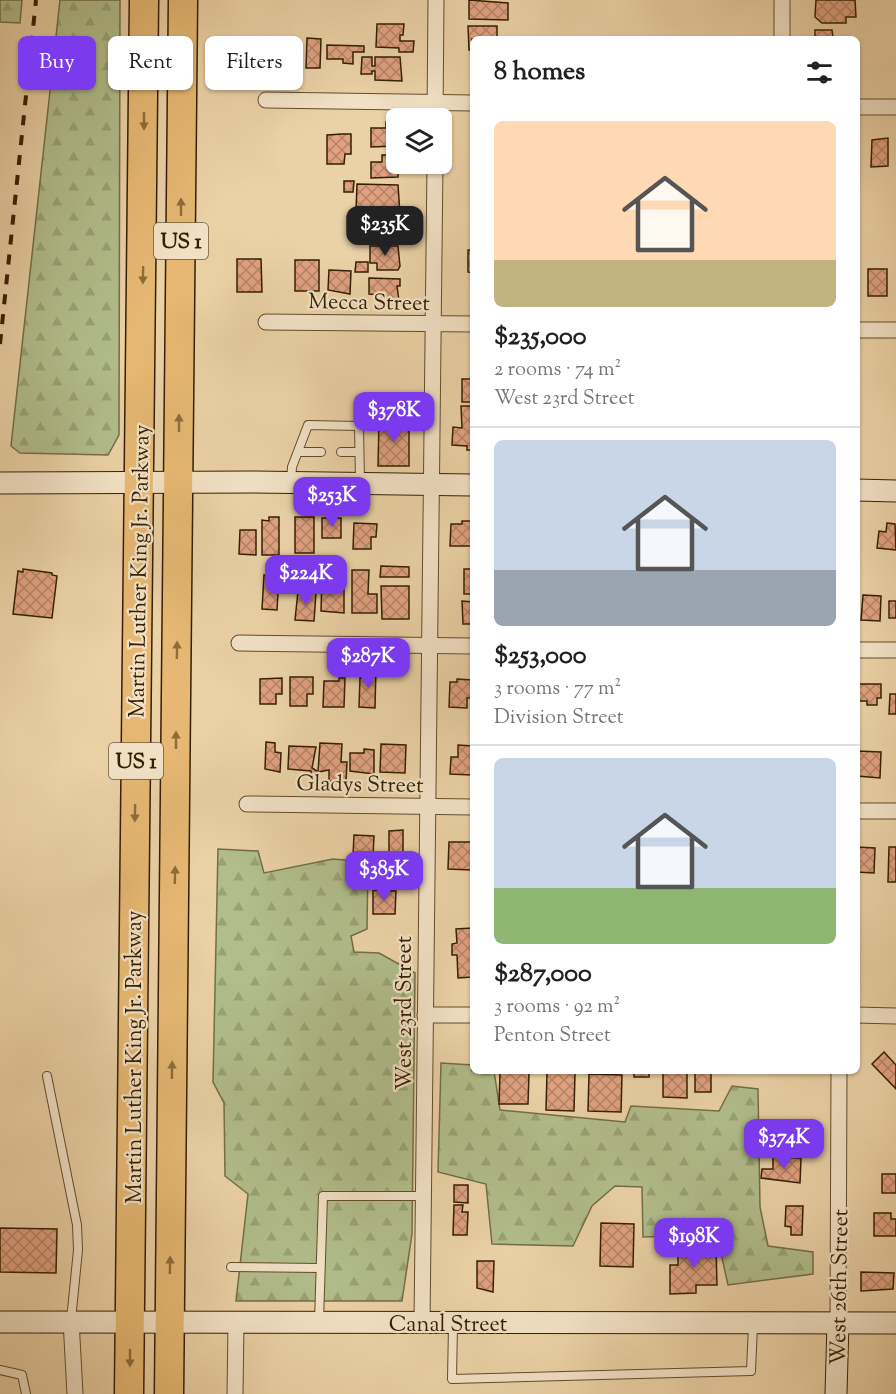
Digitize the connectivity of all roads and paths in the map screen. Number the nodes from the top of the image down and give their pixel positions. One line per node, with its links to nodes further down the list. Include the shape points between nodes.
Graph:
1 (144, 0): 22 (highway, Martin Luther King Jr. Parkway / US 1, one-way to 22)
2 (183, 0): 23 (highway, Martin Luther King Jr. Parkway / US 1, one-way to 2)
3 (436, 0): 7 (street)
4 (782, 0): 5 (street)
5 (782, 36)
6 (266, 100): 7 (street)
7 (435, 102): 8 (street); 11 (street)
8 (470, 103)
9 (860, 107): 10 (street)
10 (896, 107)
11 (435, 108)
12 (435, 174): 14 (street, West 23rd Street)
13 (266, 322): 14 (street, Mecca Street)
14 (433, 324): 15 (street, Mecca Street); 27 (street, West 23rd Street)
15 (470, 324)
16 (860, 330): 17 (street)
17 (896, 330)
18 (298, 452): 19 (lane); 21 (lane, via 308,425 359,426); 24 (lane)
19 (321, 452)
20 (341, 452): 21 (lane)
21 (359, 452): 26 (lane)
22 (138, 481): 23 (street); 25 (street); 52 (highway, Martin Luther King Jr. Parkway / US 1, one-way to 52)
23 (179, 482): 24 (street); 59 (highway, Martin Luther King Jr. Parkway / US 1, one-way to 23)
24 (291, 482): 26 (street)
25 (0, 483)
26 (360, 485): 27 (street)
27 (430, 485): 28 (street); 32 (street, West 23rd Street)
28 (470, 485)
29 (860, 490): 30 (street)
30 (896, 491)
31 (239, 644): 32 (street)
32 (429, 645): 33 (street); 37 (street, West 23rd Street)
33 (470, 646)
34 (860, 650): 35 (street)
35 (896, 650)
36 (247, 804): 37 (street, Gladys Street)
37 (426, 807): 38 (street, Gladys Street); 41 (street, West 23rd Street)
38 (470, 807)
39 (860, 811): 40 (street)
40 (896, 811)
41 (425, 1015): 42 (street); 47 (street, West 23rd Street)
42 (470, 1015)
43 (860, 1016): 44 (street)
44 (896, 1016)
45 (839, 1074): 57 (street, West 26th Street)
46 (47, 1076): 50 (lane, via 77,1225)
47 (424, 1196): 49 (lane, via 323,1196); 60 (street, West 23rd Street)
48 (231, 1267): 49 (lane)
49 (321, 1268): 54 (lane)
50 (71, 1320): 51 (street, Canal Street); 52 (street, Canal Street); 63 (street)
51 (0, 1322)
52 (130, 1322): 59 (street, Canal Street); 64 (highway, Martin Luther King Jr. Parkway / US 1, one-way to 64)
53 (236, 1323): 54 (street, Canal Street); 59 (street, Canal Street); 66 (street)
54 (319, 1323): 60 (street, Canal Street)
55 (453, 1323): 56 (street, Canal Street); 56 (lane, via 452,1379 751,1371); 60 (street, Canal Street)
56 (753, 1323): 57 (street, Canal Street)
57 (838, 1323): 58 (street, Canal Street); 67 (street, West 26th Street)
58 (896, 1323)
59 (169, 1324): 65 (highway, Martin Luther King Jr. Parkway / US 1)
60 (422, 1324)
61 (0, 1370): 62 (lane, via 22,1375)
62 (26, 1394)
63 (75, 1394)
64 (129, 1394)
65 (169, 1394)
66 (235, 1394)
67 (836, 1394)

